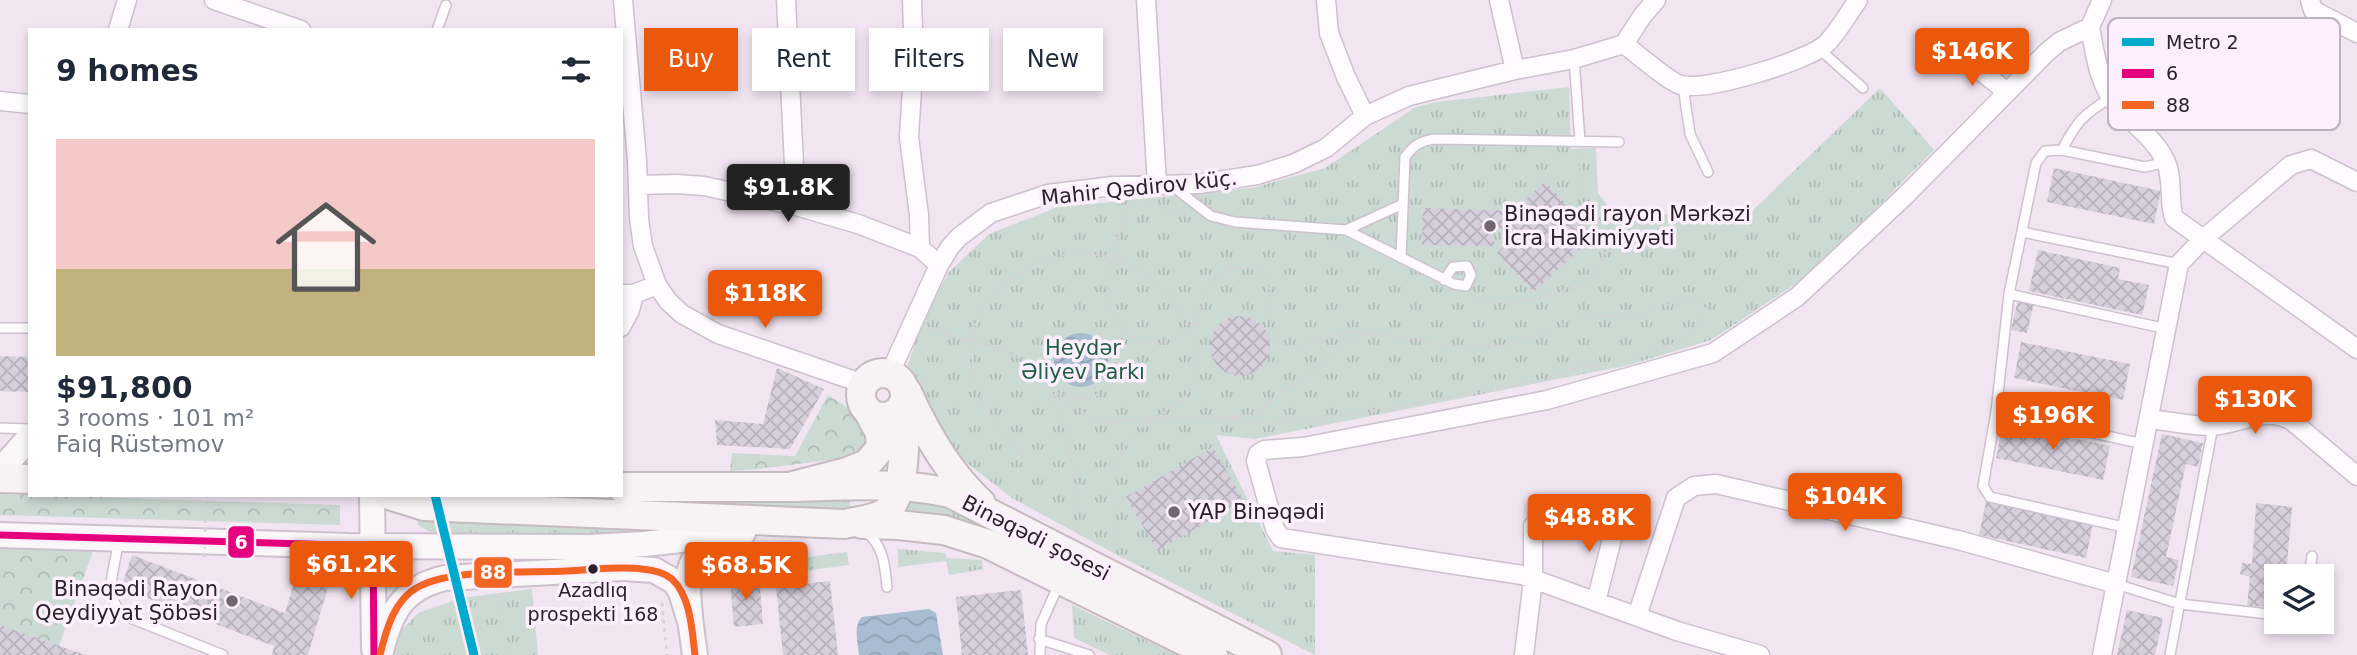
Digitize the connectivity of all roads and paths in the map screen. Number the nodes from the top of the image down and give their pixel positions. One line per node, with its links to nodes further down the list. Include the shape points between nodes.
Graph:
1 (127, 0): 17 (street)
2 (214, 0): 18 (street)
3 (623, 0): 38 (street)
4 (786, 0): 46 (street)
5 (912, 0): 50 (street, via 909,137)
6 (1146, 0): 42 (street)
7 (1325, 0): 33 (street, via 1329,33)
8 (1499, 0): 25 (street)
9 (1656, 0): 21 (street)
10 (1858, 0): 22 (street)
11 (2102, 0): 16 (street)
12 (2309, 0): 14 (street, via 2313,10)
13 (446, 5): 19 (lane)
14 (2328, 18)
15 (2340, 24): 20 (street)
16 (2090, 27): 28 (street, via 2059,42); 29 (street)
17 (119, 28)
18 (295, 28)
19 (438, 28)
20 (2357, 33)
21 (1624, 44): 24 (street, Mahir Qədirov küç.); 26 (street)
22 (1818, 48): 26 (street, via 1775,68); 27 (lane)
23 (1961, 55): 28 (street)
24 (1574, 59): 25 (street, Mahir Qədirov küç.); 35 (lane)
25 (1515, 70): 33 (street, Mahir Qədirov küç., via 1409,96)
26 (1683, 86): 40 (lane, via 1690,134)
27 (1863, 88)
28 (2007, 92): 107 (street, via 1797,297 1713,353 1547,400 1258,454 1256,461 1280,538)
29 (2108, 92)
30 (2108, 98): 37 (lane, via 2075,125)
31 (0, 102): 32 (street)
32 (28, 104)
33 (1365, 116): 42 (street, Mahir Qədirov küç., via 1326,148 1293,164 1199,184)
34 (2142, 130): 39 (street)
35 (1580, 141): 36 (lane); 45 (lane, via 1423,141 1405,157)
36 (1619, 142)
37 (2062, 150): 39 (lane, via 2144,167); 48 (lane, via 2045,151 2036,163)
38 (629, 157): 43 (street)
39 (2166, 162): 49 (street, via 2174,219)
40 (1708, 172)
41 (2357, 182): 49 (street, via 2311,159 2291,166)
42 (1164, 184): 47 (lane, via 1212,216 1235,222); 54 (street, Mahir Qədirov küç., via 1048,194 1017,203 991,213 958,237)
43 (638, 185): 46 (street, via 704,186); 56 (street, via 643,246)
44 (1132, 199): 51 (path)
45 (1403, 204): 47 (lane); 52 (lane)
46 (796, 206): 50 (street)
47 (1346, 230): 52 (lane)
48 (2022, 232): 53 (lane); 58 (lane)
49 (2202, 240): 53 (street); 68 (street)
50 (920, 248): 54 (street)
51 (1111, 257): 64 (path, via 1156,281 1172,297); 64 (path, via 1109,301 1115,320 1128,335 1146,343 1173,340); 67 (path, via 1077,251 1028,265 998,288 976,320)
52 (1401, 258): 55 (lane)
53 (2179, 264): 65 (street)
54 (939, 265): 60 (street, Mahir Qədirov küç.)
55 (1444, 280)
56 (657, 285): 57 (street); 71 (street, via 682,314 718,334)
57 (628, 294): 59 (street, via 629,310)
58 (2009, 294): 65 (lane); 73 (lane)
59 (623, 323)
60 (913, 323): 67 (path); 71 (street, Mahir Qədirov küç.)
61 (0, 327): 62 (lane)
62 (28, 328)
63 (1093, 329): 72 (path, via 1112,340 1118,359 1110,386 1089,400)
64 (1189, 329): 66 (path, via 1204,291 1216,275 1244,267 1257,269 1267,279 1271,322 1283,345 1293,349 1345,332); 74 (path, via 1196,375 1186,396)
65 (2167, 329): 76 (street)
66 (1361, 333): 69 (path, via 1454,347 1498,346 1588,314 1632,318 1670,304 1704,303 1706,311 1679,342); 75 (path, via 1261,409)
67 (972, 342): 72 (path, via 1004,350 1026,363); 82 (path, via 970,355 979,400 1004,435)
68 (2357, 349)
69 (1629, 359)
70 (1611, 364): 75 (path, via 1581,366 1545,379 1314,420 1291,418 1266,425)
71 (886, 390): 88 (main road, via 877,424 881,442 873,459 847,472); 89 (main road); 94 (main road, via 926,431 972,493)
72 (1052, 393): 74 (path, via 1094,420); 100 (path, via 1069,437)
73 (1996, 412): 81 (lane); 97 (lane, via 1983,486 1990,497)
74 (1158, 417): 75 (path); 103 (path, via 1134,432 1119,456 1111,491)
75 (1230, 418)
76 (2149, 419): 77 (street); 81 (street)
77 (2213, 426): 83 (street, via 2281,415); 113 (lane)
78 (0, 428): 79 (lane)
79 (28, 429)
80 (28, 439): 84 (street)
81 (2145, 444): 97 (street)
82 (1024, 453)
83 (2352, 469)
84 (0, 471)
85 (0, 478): 86 (main road)
86 (28, 479)
87 (624, 486): 88 (main road)
88 (789, 486): 89 (main road, Binəqədi şosesi)
89 (900, 486): 94 (main road, Binəqədi şosesi, via 950,493); 95 (main road, via 895,502 882,514)
90 (207, 497): 105 (path, bridge)
91 (372, 497): 102 (street)
92 (395, 497): 95 (main road, Binəqədi şosesi, via 424,506)
93 (1618, 515): 111 (street)
94 (997, 516): 128 (main road, Binəqədi şosesi)
95 (836, 523): 98 (street); 108 (main road, Binəqədi şosesi, via 944,530 988,544); 110 (lane, via 873,538 884,559)
96 (1533, 526): 107 (street)
97 (2128, 528): 109 (street)
98 (743, 533): 102 (street, via 591,547); 116 (street, via 719,541 690,567)
99 (0, 535): 101 (street)
100 (1080, 535)
101 (119, 540): 102 (street); 118 (lane, via 110,589 113,605 123,615)
102 (373, 546): 119 (street)
103 (1115, 554)
104 (2312, 556): 106 (lane)
105 (204, 557)
106 (2311, 564)
107 (1532, 579): 111 (street); 129 (street)
108 (1062, 580): 117 (lane, via 1044,616); 127 (main road, Binəqədi şosesi)
109 (2116, 584): 113 (lane); 115 (street, via 1958,540 1717,484 1694,486 1676,498); 131 (street)
110 (887, 587)
111 (1596, 602): 115 (street)
112 (662, 604): 123 (path)
113 (2180, 604): 114 (lane); 132 (lane)
114 (2264, 614)
115 (1637, 616): 130 (street)
116 (691, 625): 120 (street, via 675,582 654,570 445,578 406,595 387,626); 124 (street)
117 (1039, 639): 125 (lane); 126 (lane)
118 (223, 655)
119 (374, 655)
120 (380, 655)
121 (475, 655): 122 (path, via 468,600 500,596)
122 (506, 655)
123 (667, 655)
124 (695, 655)
125 (1040, 655)
126 (1089, 655)
127 (1213, 655)
128 (1267, 655)
129 (1524, 655)
130 (1760, 655)
131 (2102, 655)
132 (2170, 655)

